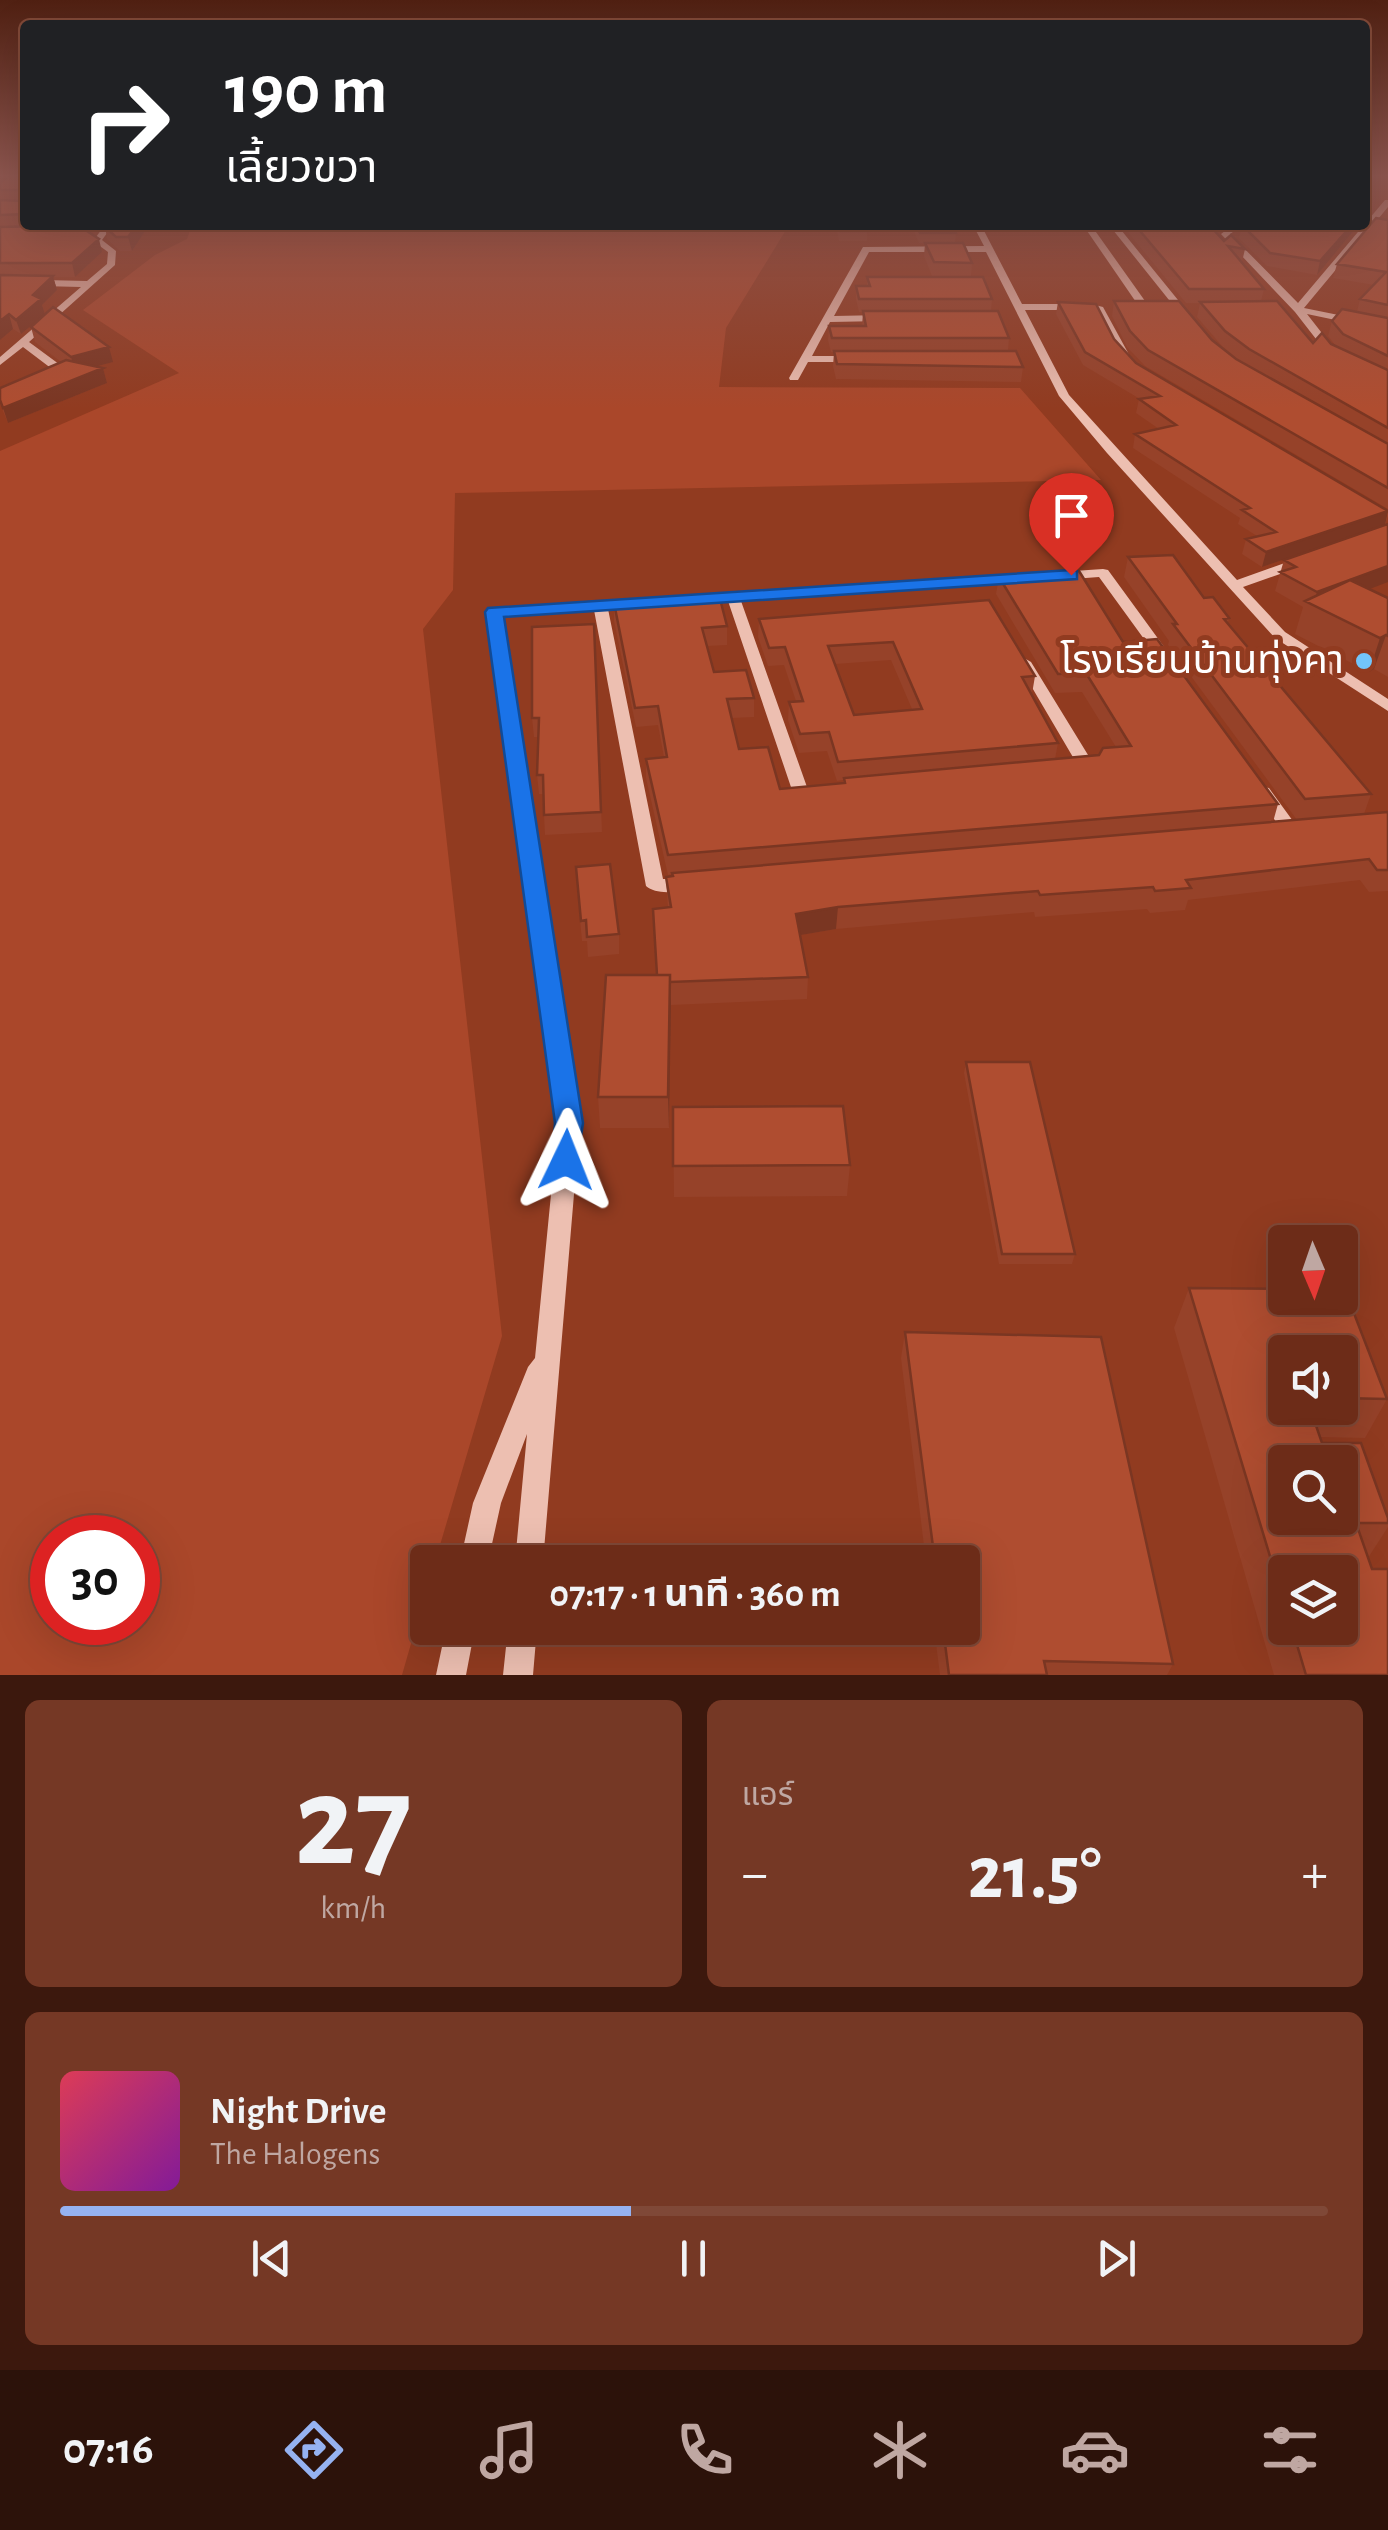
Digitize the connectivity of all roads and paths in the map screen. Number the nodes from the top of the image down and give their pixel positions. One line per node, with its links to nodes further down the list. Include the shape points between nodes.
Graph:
1 (112, 252): 13 (street, via 111,265)
2 (864, 252): 9 (street)
3 (990, 252): 12 (street)
4 (1107, 252): 14 (street, via 1145,308)
5 (1134, 252): 17 (street)
6 (1243, 252): 16 (street)
7 (1346, 252): 16 (street)
8 (0, 282): 13 (street)
9 (850, 282): 10 (street); 20 (street)
10 (870, 282)
11 (987, 282): 12 (street)
12 (1006, 283): 19 (street)
13 (90, 284): 25 (street)
14 (1098, 307): 19 (street); 32 (street)
15 (1278, 309): 16 (street)
16 (1298, 309): 24 (street); 30 (street, via 1332,354)
17 (1182, 310): 18 (street); 23 (street)
18 (1202, 310)
19 (1020, 312): 22 (street); 29 (street)
20 (828, 318): 21 (street); 26 (street)
21 (906, 318)
22 (1003, 318)
23 (1193, 324)
24 (1388, 328)
25 (22, 342): 31 (street); 34 (street, via 63,372)
26 (808, 359): 27 (street); 33 (street)
27 (867, 359)
28 (1026, 359): 29 (street)
29 (1046, 359): 39 (street, via 1064,396)
30 (1346, 361)
31 (0, 362)
32 (1138, 371)
33 (794, 378)
34 (48, 379)
35 (1320, 556): 39 (street)
36 (1048, 576): 46 (street, via 1102,573)
37 (1030, 578): 38 (street)
38 (976, 581): 40 (street); 41 (street)
39 (1235, 586): 47 (street, via 1280,635)
40 (734, 597): 42 (street); 50 (street, via 801,793)
41 (986, 598)
42 (676, 600)
43 (657, 602): 44 (street)
44 (600, 606): 52 (street, via 655,886); 53 (street, via 494,612 569,1123)
45 (1016, 649): 49 (street, via 1088,768)
46 (1181, 680)
47 (1388, 706)
48 (1248, 771): 51 (street, via 1302,831)
49 (1050, 772)
50 (840, 790)
51 (1272, 833)
52 (715, 881)
53 (549, 1348): 54 (street, via 487,1503); 55 (street)
54 (478, 1545)
55 (531, 1545)
56 (457, 1645): 58 (street)
57 (521, 1645): 59 (street)
58 (451, 1675)
59 (518, 1675)

